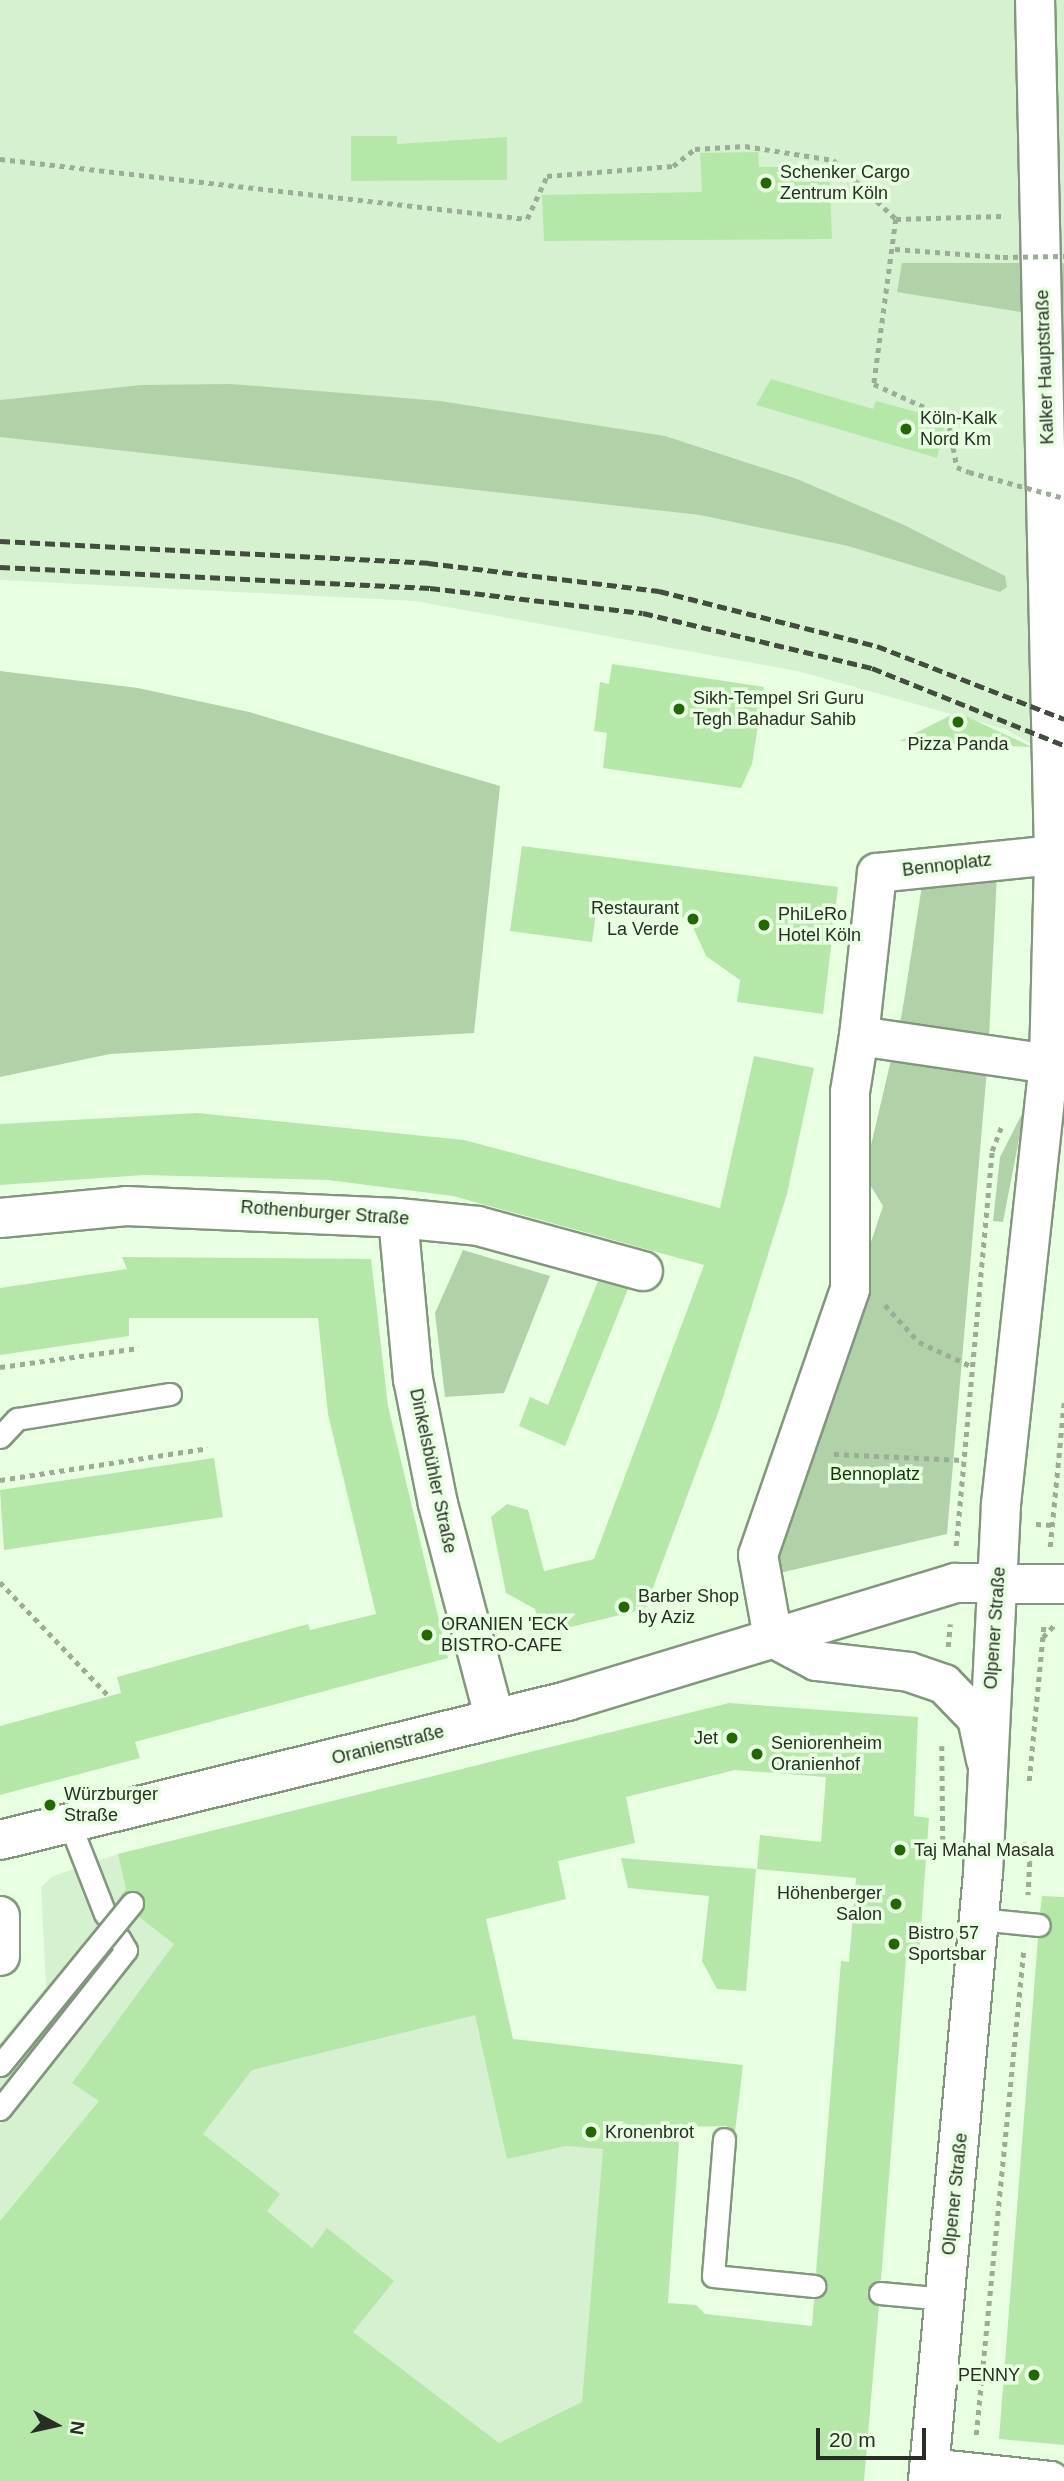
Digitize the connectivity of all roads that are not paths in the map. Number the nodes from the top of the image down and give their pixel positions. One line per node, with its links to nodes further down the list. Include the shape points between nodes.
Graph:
1 (1035, 0): 2 (street, Kalker Hauptstraße)
2 (1056, 429): 3 (street, Kalker Hauptstraße)
3 (1052, 775): 4 (street, Olpener Straße)
4 (1054, 855): 5 (street, Bennoplatz, via 877,873); 6 (street, Olpener Straße)
5 (859, 1036): 6 (street); 14 (street, Bennoplatz, via 850,1092 850,1289 758,1555)
6 (1049, 1064): 12 (street, Olpener Straße, via 1001,1504)
7 (0, 1218): 8 (street, Rothenburger Straße, via 126,1206)
8 (398, 1218): 9 (street, Rothenburger Straße, via 478,1226); 15 (street, Dinkelsbühler Straße, via 413,1379 438,1504)
9 (643, 1271)
10 (170, 1394): 11 (lane, via 17,1419)
11 (0, 1437)
12 (999, 1581): 13 (street, Oranienstraße); 14 (street, Oranienstraße, via 955,1583); 16 (street, Olpener Straße)
13 (1058, 1595)
14 (773, 1638): 15 (street, Oranienstraße); 16 (street, via 816,1661 898,1670 942,1683 977,1718)
15 (495, 1719): 17 (street, Oranienstraße)
16 (986, 1760): 22 (street, Olpener Straße)
17 (69, 1822): 18 (street, Oranienstraße); 20 (lane)
18 (0, 1840)
19 (132, 1903): 26 (lane, bridge)
20 (105, 1914)
21 (0, 1916): 25 (street)
22 (979, 1919): 23 (lane); 31 (street, Olpener Straße)
23 (1032, 1924)
24 (119, 1938): 27 (lane, via 127,1950)
25 (0, 1956)
26 (0, 2065)
27 (0, 2109)
28 (724, 2139): 29 (lane, via 713,2276)
29 (815, 2286)
30 (880, 2292): 31 (lane)
31 (945, 2299): 32 (street, Olpener Straße)
32 (928, 2474): 33 (street, via 971,2472)
33 (1050, 2481)

